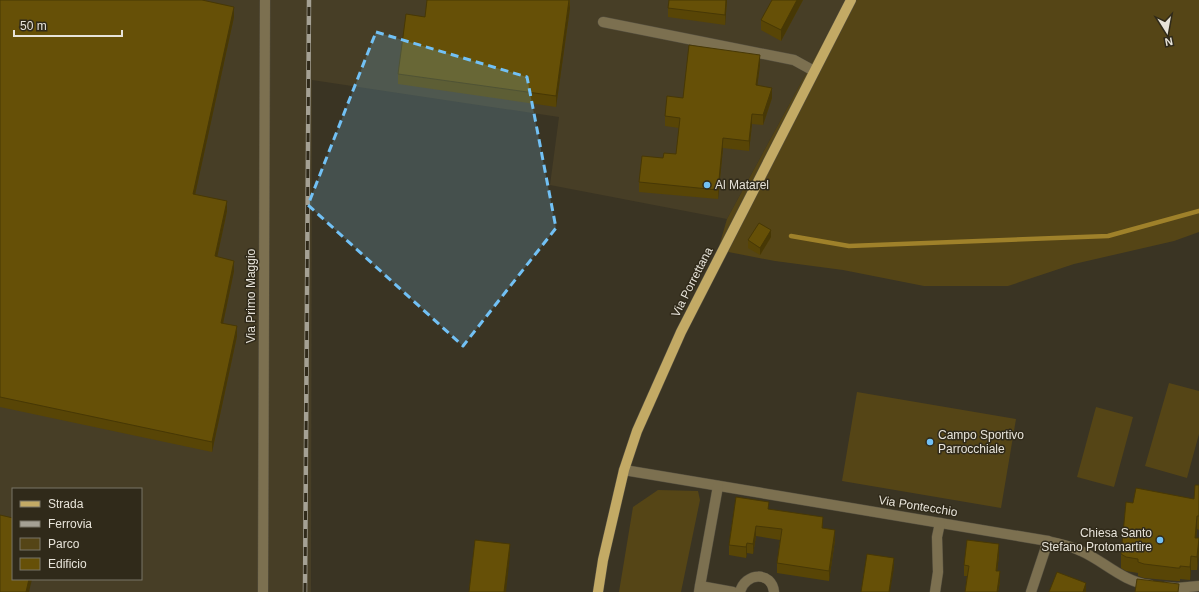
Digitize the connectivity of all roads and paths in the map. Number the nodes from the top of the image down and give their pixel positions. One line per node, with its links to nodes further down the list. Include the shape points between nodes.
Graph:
1 (265, 0): 11 (street, Via Primo Maggio)
2 (851, 0): 4 (main road, Via Porrettana)
3 (603, 22): 4 (street, via 794,60)
4 (814, 71): 5 (main road, Via Porrettana, via 681,332 637,431)
5 (624, 470): 6 (street, Via Pontecchio); 12 (main road, Via Porrettana)
6 (718, 486): 7 (street, Via Pontecchio); 10 (street)
7 (940, 523): 8 (street, Via Pontecchio); 16 (street)
8 (1048, 541): 9 (street, Via Pontecchio, via 1080,550 1123,577 1142,584 1177,588); 17 (street)
9 (1199, 586)
10 (700, 589): 13 (street)
11 (263, 592)
12 (598, 592)
13 (734, 592)
14 (740, 592): 15 (street, via 747,580 762,577 769,581)
15 (774, 592)
16 (935, 592)
17 (1031, 592)

